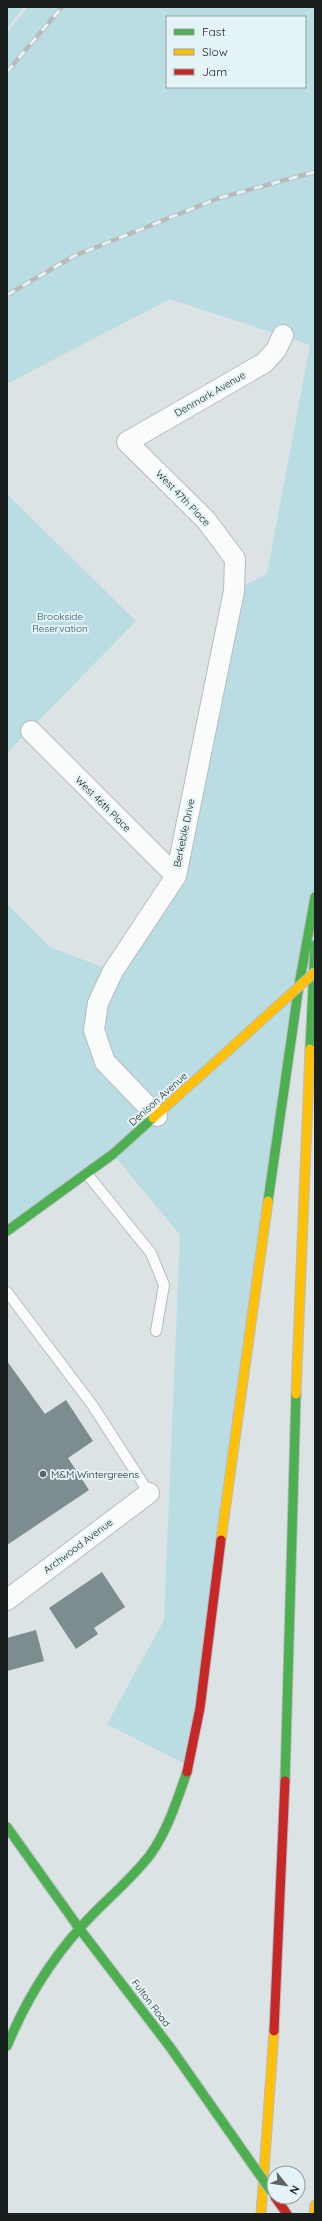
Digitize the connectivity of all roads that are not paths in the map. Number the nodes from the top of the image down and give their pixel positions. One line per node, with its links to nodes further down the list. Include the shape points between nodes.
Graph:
1 (283, 335): 2 (street, Denmark Avenue, via 276,350 264,363)
2 (127, 442): 3 (street, West 47th Place, via 206,520)
3 (234, 559): 5 (street, Berkebile Drive, via 234,591)
4 (31, 732): 5 (street, West 46th Place)
5 (176, 876): 9 (street, Berkebile Drive, via 113,971 98,1003 94,1030 105,1062)
6 (315, 897): 17 (main road, via 299,984 233,1450 200,1708 189,1766 169,1822 151,1854 131,1878)
7 (315, 945): 22 (main road, via 298,1310 280,1929)
8 (315, 972): 9 (main road, Denison Avenue, bridge)
9 (157, 1116): 10 (main road, Denison Avenue)
10 (87, 1174): 11 (main road, Denison Avenue); 13 (lane, via 150,1253 164,1285)
11 (7, 1232)
12 (7, 1292): 14 (lane, via 92,1406)
13 (156, 1331)
14 (149, 1493): 15 (street, Archwood Avenue)
15 (7, 1600)
16 (7, 1827): 17 (main road, Fulton Road)
17 (80, 1928): 18 (main road, via 42,1976 20,2015); 19 (main road, Fulton Road, bridge, via 170,2048)
18 (7, 2046)
19 (266, 2183)
20 (281, 2205): 23 (main road, Fulton Road)
21 (315, 2205): 24 (main road)
22 (261, 2214)
23 (287, 2214)
24 (314, 2214)

